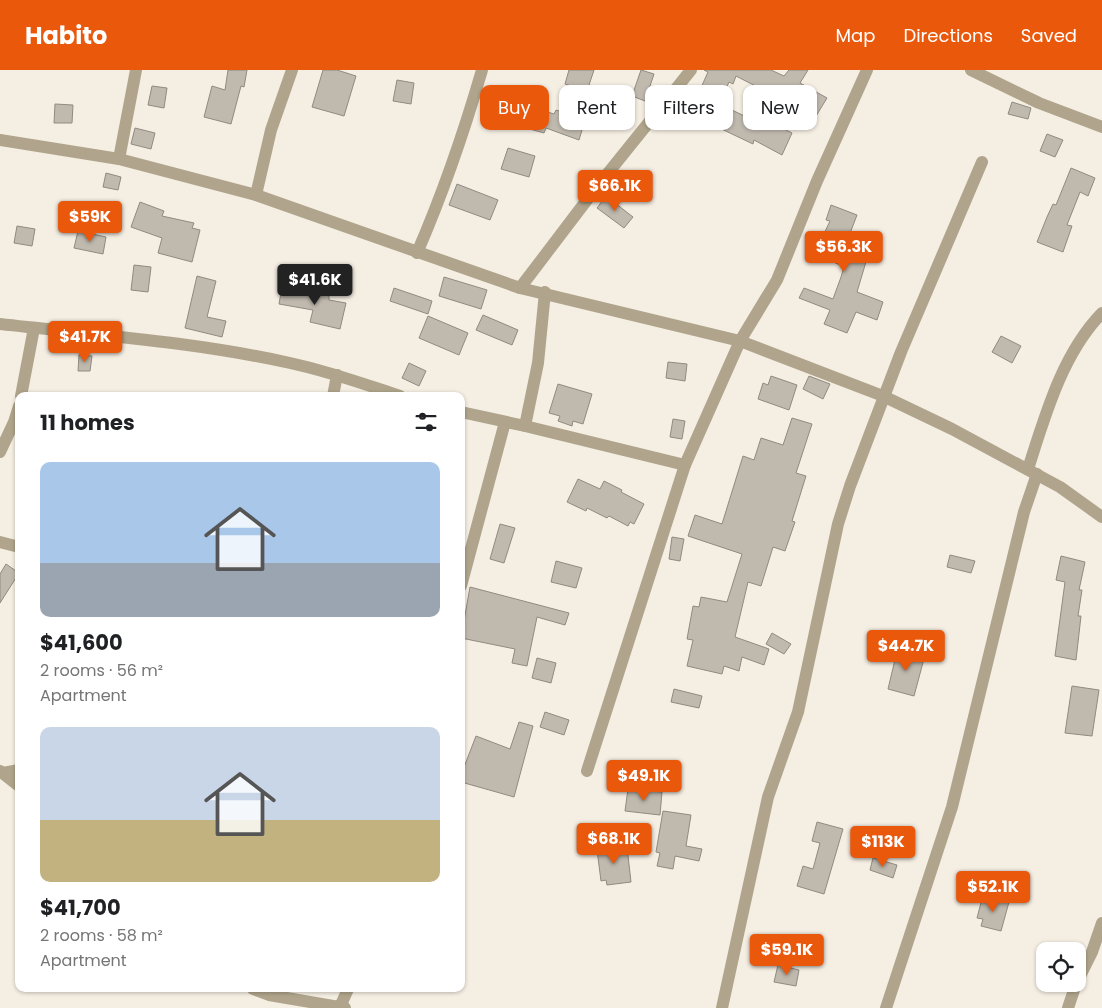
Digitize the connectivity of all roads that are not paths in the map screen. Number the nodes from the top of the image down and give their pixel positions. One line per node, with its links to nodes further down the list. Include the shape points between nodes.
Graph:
1 (136, 70): 9 (street)
2 (292, 70): 11 (street, via 271,130)
3 (482, 70): 12 (street, via 464,132)
4 (691, 70): 13 (street)
5 (867, 70): 18 (street, via 777,280)
6 (971, 70): 7 (street, via 1046,106)
7 (1102, 127)
8 (0, 140): 9 (street)
9 (119, 159): 11 (street)
10 (982, 162): 23 (street)
11 (256, 195): 12 (street)
12 (417, 253): 13 (street)
13 (520, 288): 14 (street)
14 (545, 292): 18 (street, via 684,329); 27 (street, via 538,363)
15 (1102, 313): 30 (street, via 1080,342 1048,407)
16 (0, 324): 17 (street)
17 (34, 328): 19 (street, via 165,342 290,363); 20 (street)
18 (740, 340): 23 (street); 29 (street)
19 (337, 375): 21 (street); 22 (street)
20 (22, 392)
21 (334, 392)
22 (388, 392)
23 (884, 396): 30 (street); 45 (street, via 838,524 809,668 798,712 768,797)
24 (465, 413): 26 (street)
25 (15, 419): 28 (street)
26 (505, 422): 27 (street); 34 (street)
27 (525, 426): 29 (street)
28 (0, 452)
29 (685, 465): 36 (street)
30 (1032, 472): 31 (street, via 1060,487); 46 (street, via 952,807)
31 (1102, 517)
32 (0, 542): 33 (street)
33 (15, 546)
34 (465, 571)
35 (15, 770): 37 (street)
36 (587, 771)
37 (2, 772): 38 (street)
38 (15, 783)
39 (1102, 923): 40 (street)
40 (1086, 964)
41 (262, 992): 44 (street)
42 (347, 992): 44 (street)
43 (1073, 992): 47 (street)
44 (343, 1008)
45 (722, 1008)
46 (886, 1008)
47 (1068, 1008)

